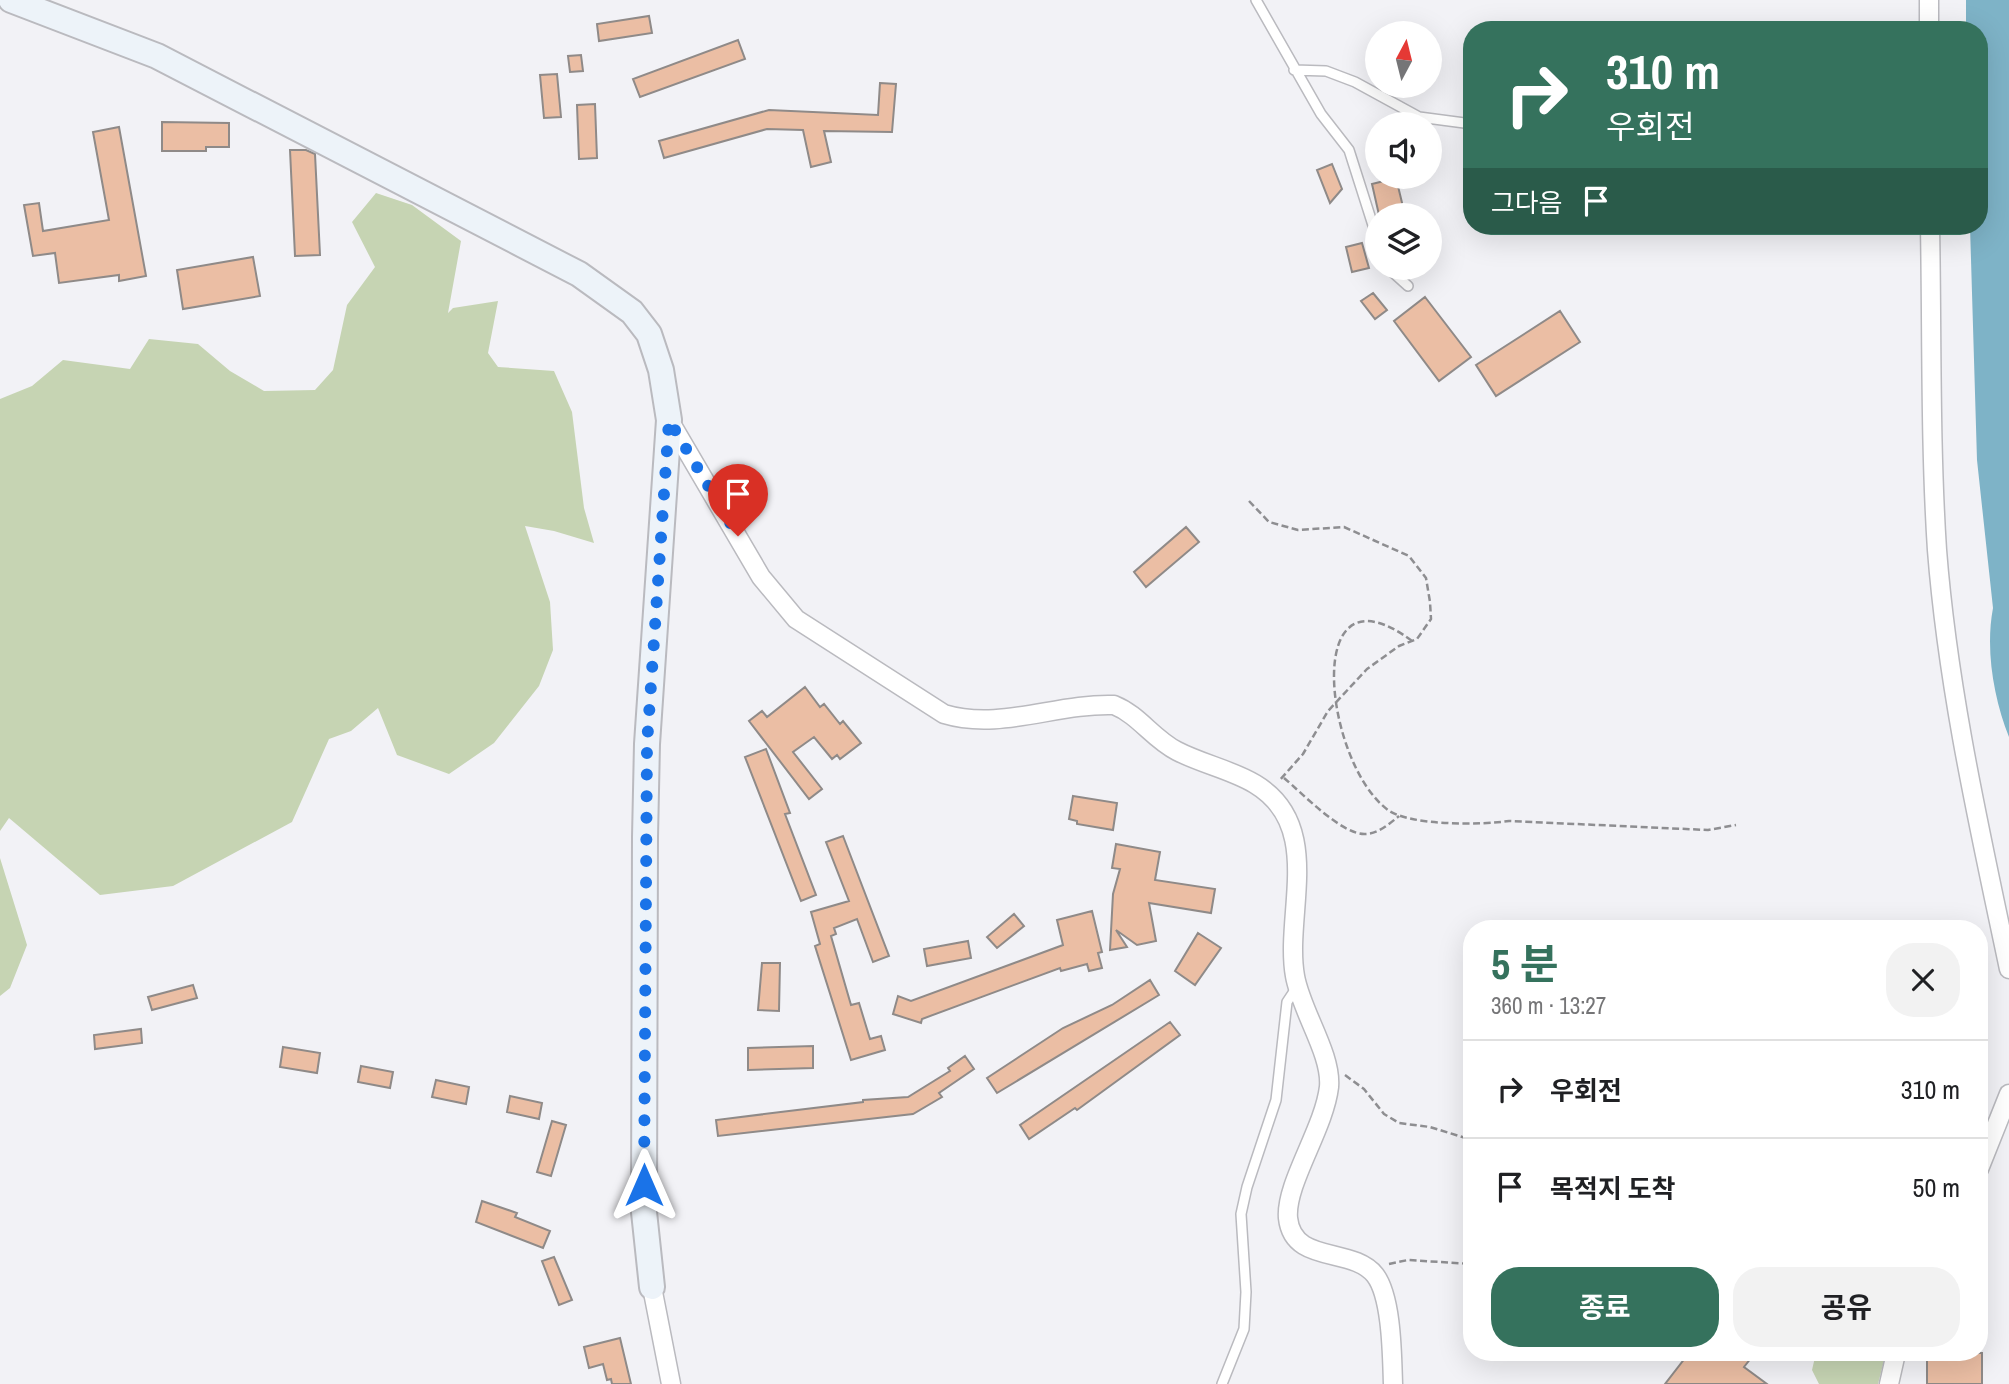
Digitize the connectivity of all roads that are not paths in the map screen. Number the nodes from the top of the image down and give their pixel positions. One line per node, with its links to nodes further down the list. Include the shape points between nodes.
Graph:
1 (11, 0): 11 (street, via 157,56 579,274 632,312 649,334 661,370)
2 (1256, 0): 5 (lane)
3 (1929, 0): 4 (street)
4 (1929, 21)
5 (1294, 70): 6 (lane, via 1326,71 1419,117); 7 (lane, via 1349,150)
6 (1463, 123)
7 (1366, 203)
8 (1930, 235): 12 (street, via 1940,575 1964,742)
9 (1401, 280): 10 (lane)
10 (1408, 286)
11 (669, 420): 13 (street, via 782,605 944,714 989,721 1114,705 1129,711 1174,749 1265,790 1283,812 1298,857); 16 (street, via 645,837 644,1212)
12 (2009, 969)
13 (1297, 987): 19 (lane, via 1287,1002 1272,1120 1241,1214 1244,1329); 20 (street, via 1329,1083 1325,1111 1290,1202 1291,1230 1310,1250 1350,1259 1374,1273 1384,1290)
14 (2009, 1094): 15 (street)
15 (1988, 1146)
16 (652, 1287): 18 (street)
17 (1894, 1361): 21 (street)
18 (671, 1384)
19 (1222, 1384)
20 (1393, 1384)
21 (1889, 1384)

